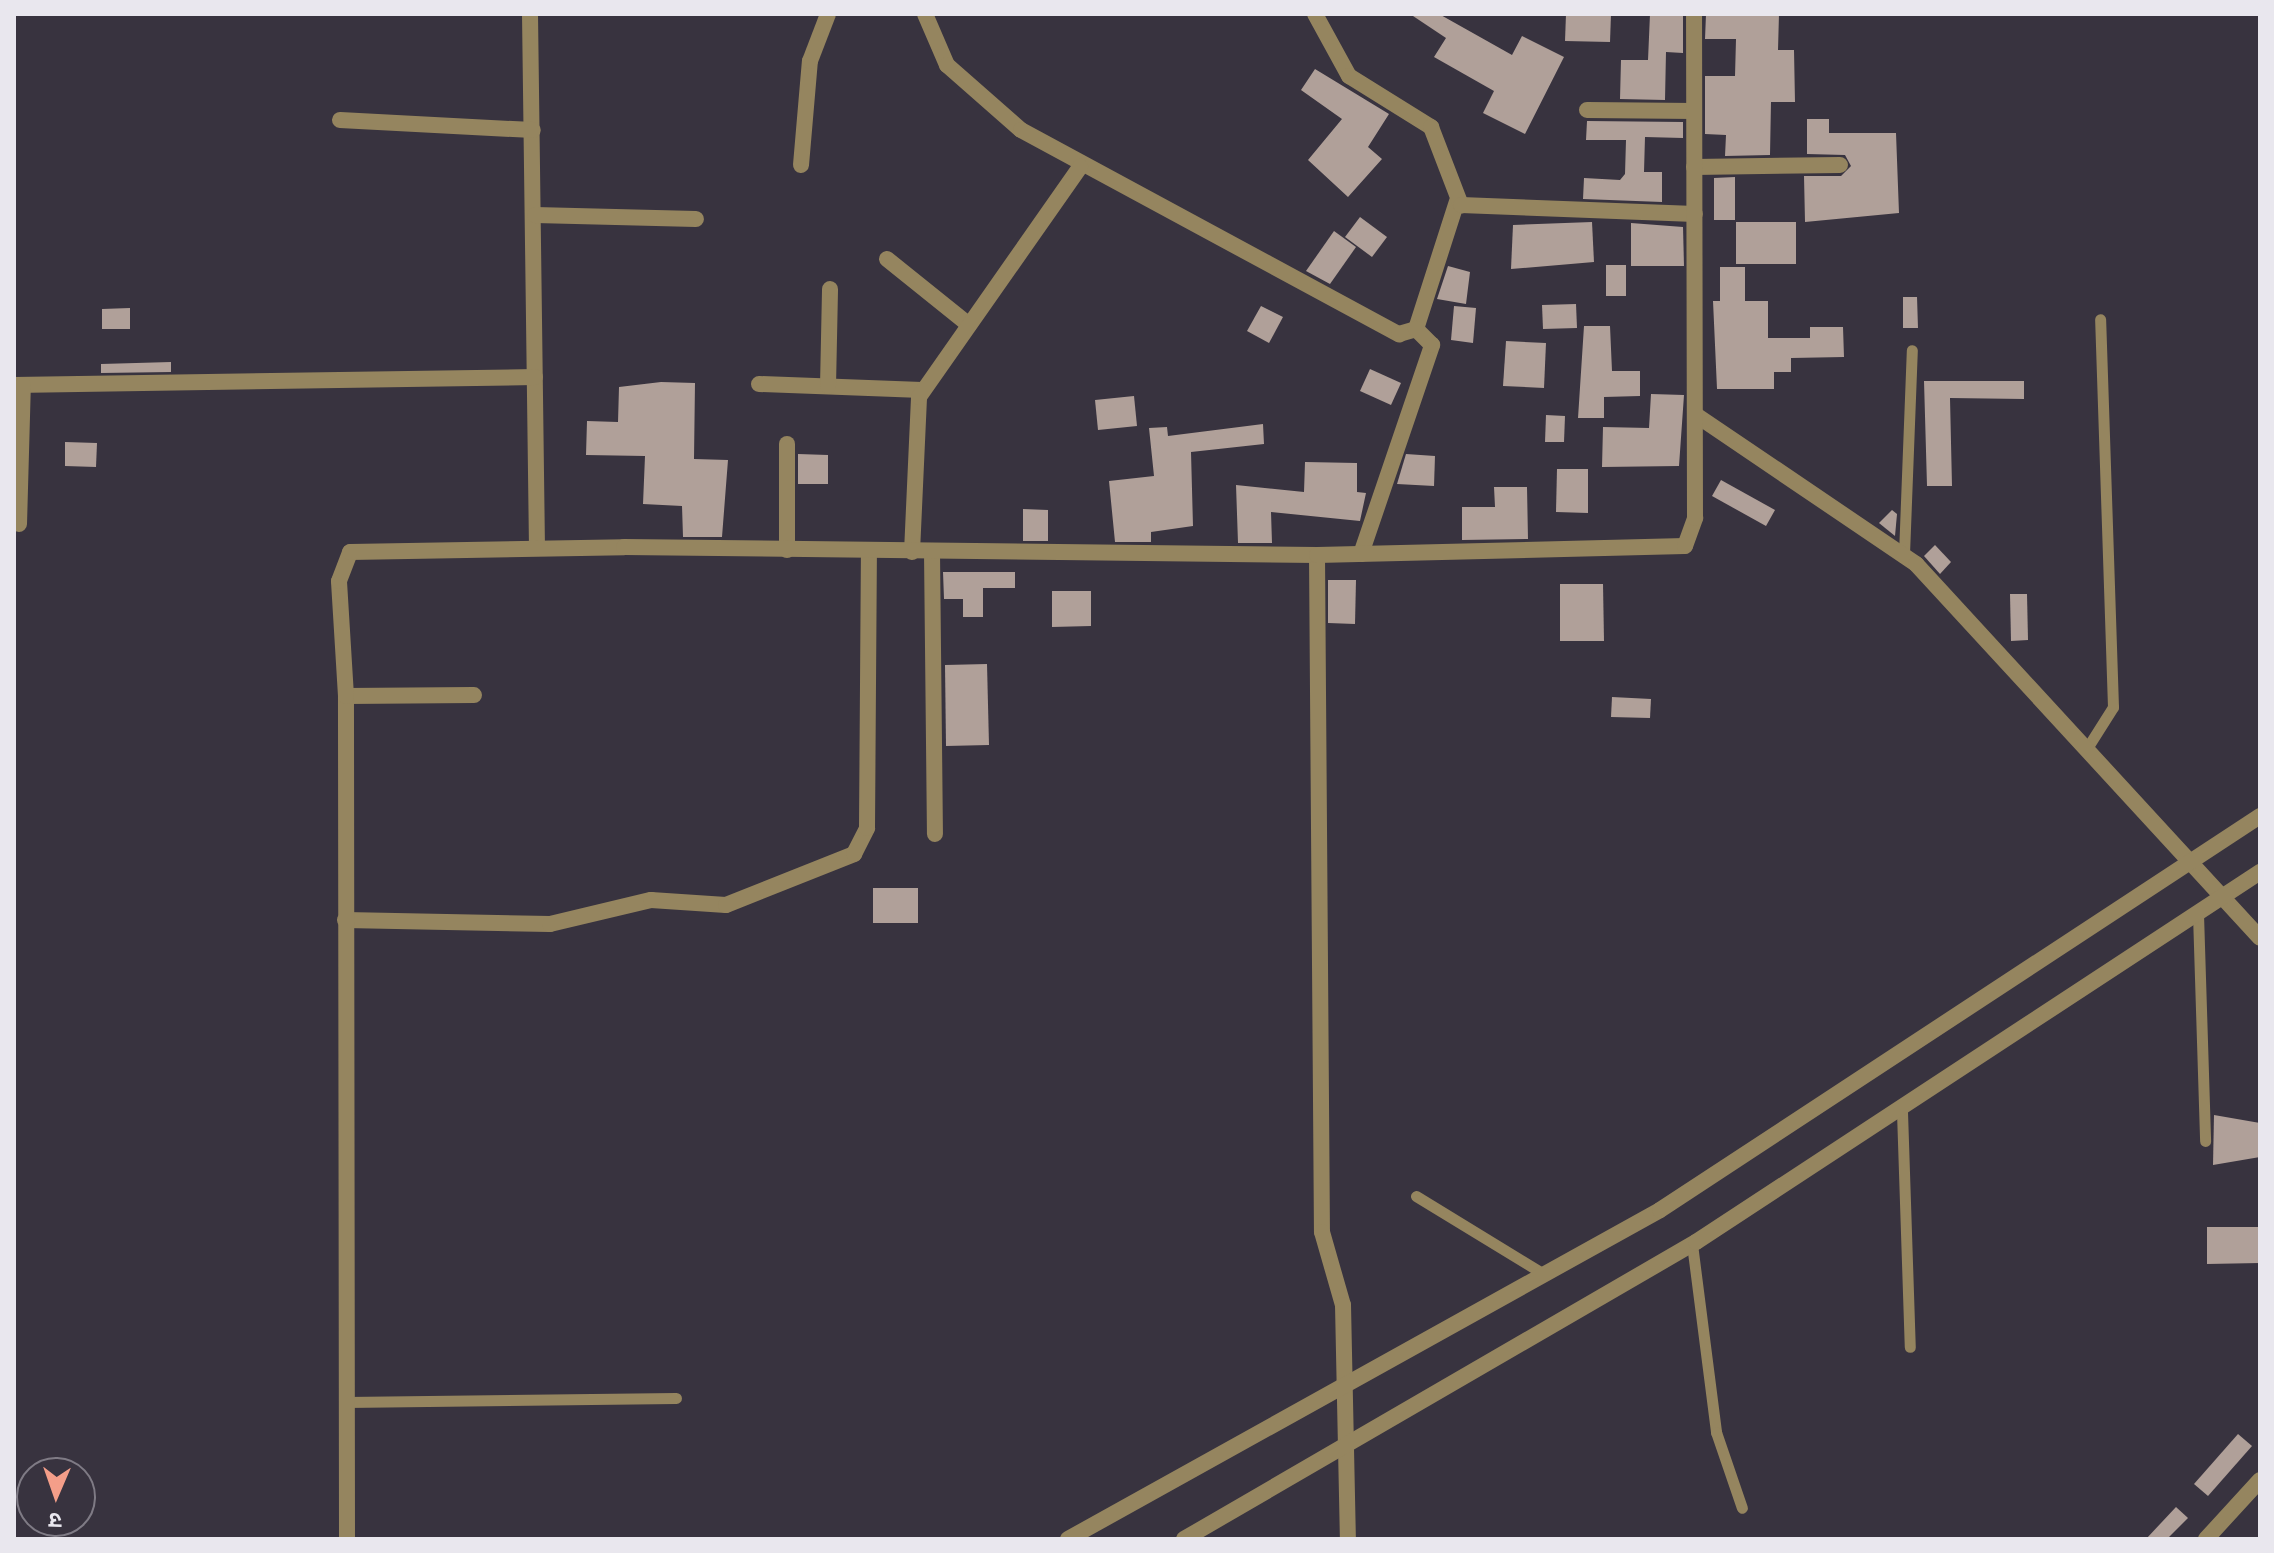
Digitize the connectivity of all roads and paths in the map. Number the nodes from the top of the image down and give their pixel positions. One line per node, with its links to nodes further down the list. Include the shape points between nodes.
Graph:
1 (530, 14): 9 (street)
2 (828, 14): 10 (street, via 810,61)
3 (925, 14): 12 (street, via 947,65 980,99)
4 (1315, 14): 14 (street, via 1349,76 1431,127)
5 (1694, 14): 7 (street)
6 (1587, 110): 7 (street)
7 (1694, 111): 13 (street)
8 (340, 120): 9 (street)
9 (533, 130): 16 (street)
10 (801, 165)
11 (1840, 165): 13 (street)
12 (1080, 167): 21 (street); 22 (street, via 1388,329)
13 (1694, 167): 15 (street)
14 (1457, 201): 15 (street, via 1515,212); 22 (street)
15 (1695, 214): 29 (street)
16 (535, 215): 17 (street); 24 (street)
17 (696, 219)
18 (887, 259): 21 (street)
19 (830, 289): 27 (street)
20 (2100, 319): 42 (lane, via 2113,707)
21 (969, 325): 28 (street)
22 (1416, 329): 37 (street, via 1432,345)
23 (1912, 350): 38 (lane)
24 (535, 377): 26 (street); 32 (street)
25 (759, 384): 27 (street)
26 (19, 385): 31 (street)
27 (828, 386): 28 (street)
28 (922, 390): 35 (street)
29 (1696, 415): 37 (street, via 1695,518 1685,546); 38 (street)
30 (787, 444): 33 (street)
31 (19, 524)
32 (537, 547): 33 (street); 41 (street, via 350,552 339,581)
33 (787, 550): 34 (street)
34 (869, 551): 35 (street); 49 (street, via 867,828 854,854 726,905 651,900 550,924)
35 (912, 552): 36 (street)
36 (932, 552): 39 (street); 44 (street)
37 (1361, 554): 39 (street)
38 (1904, 554): 42 (street)
39 (1317, 555): 57 (street, via 1322,1232 1338,1275)
40 (474, 695): 41 (street)
41 (346, 696): 49 (street)
42 (2089, 745): 45 (street)
43 (2260, 816): 45 (street)
44 (935, 834)
45 (2190, 864): 47 (street); 55 (street, via 1660,1210)
46 (2260, 872): 47 (street)
47 (2222, 898): 48 (street); 50 (street)
48 (2198, 914): 51 (street); 52 (lane)
49 (345, 920): 59 (street)
50 (2260, 938)
51 (1902, 1112): 54 (street); 56 (lane)
52 (2205, 1141)
53 (1416, 1196): 55 (lane)
54 (1692, 1244): 60 (street); 62 (lane, via 1716,1432)
55 (1544, 1274): 57 (street)
56 (1910, 1347)
57 (1345, 1388): 60 (street); 64 (street)
58 (676, 1398): 59 (lane)
59 (346, 1402): 63 (street)
60 (1349, 1449): 65 (street); 66 (street)
61 (2260, 1480): 67 (street)
62 (1742, 1508)
63 (347, 1539)
64 (1068, 1539)
65 (1184, 1539)
66 (1348, 1539)
67 (2206, 1539)

